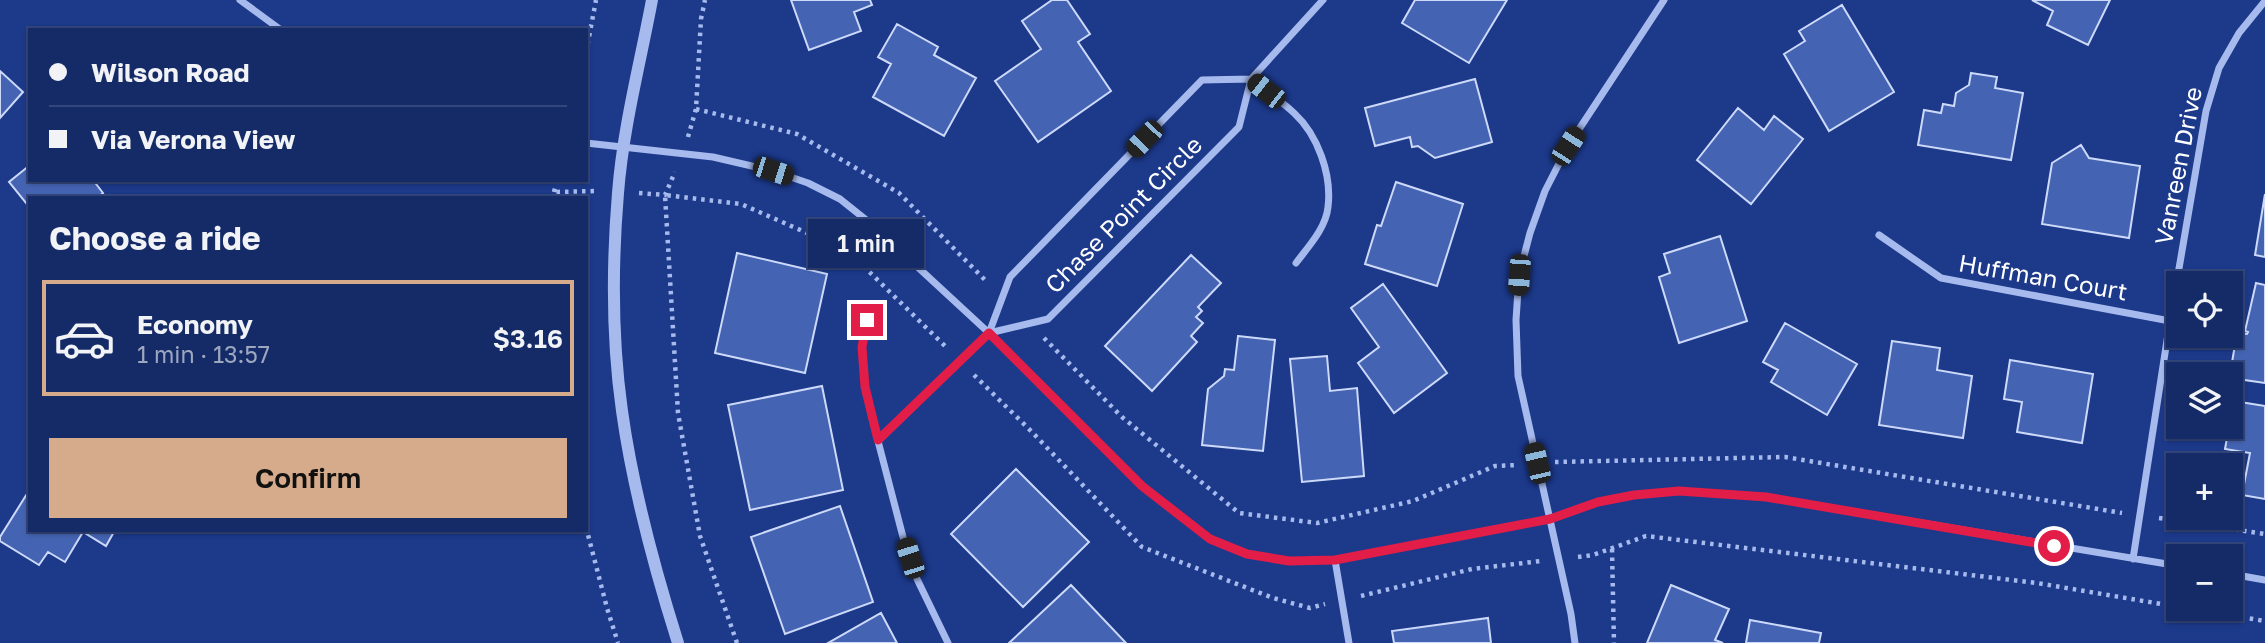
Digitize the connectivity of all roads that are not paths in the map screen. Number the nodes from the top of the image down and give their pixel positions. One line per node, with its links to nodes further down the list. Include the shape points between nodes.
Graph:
1 (240, 0): 6 (street)
2 (652, 0): 9 (street)
3 (1322, 0): 7 (street, Chase Point Circle)
4 (1664, 0): 18 (street, via 1568,146 1545,191 1519,275 1518,376)
5 (2265, 1): 12 (street, Vanreen Drive, via 2219,68 2209,100)
6 (278, 28)
7 (1251, 79): 11 (street, via 1296,114 1317,144 1326,178 1328,209 1318,234); 15 (street, Chase Point Circle, via 1239,127 1048,319); 15 (street, Chase Point Circle, via 1202,80 1010,277)
8 (588, 143): 9 (street)
9 (624, 147): 15 (street, via 713,157 808,183 870,223); 24 (street, via 614,253 622,409 636,492)
10 (1880, 235): 14 (street, Huffman Court, via 1941,278)
11 (1296, 263)
12 (2179, 271)
13 (867, 320): 17 (street, via 862,347 865,387)
14 (2166, 320)
15 (989, 333): 17 (street); 20 (street, via 1142,486 1210,539 1247,554 1289,561)
16 (2166, 347): 19 (street, Vanreen Drive)
17 (878, 440): 25 (street, via 917,579)
18 (1550, 519): 19 (street, via 1634,495 1721,493); 20 (street); 27 (street)
19 (2133, 559): 21 (street)
20 (1335, 560): 26 (street)
21 (2166, 564)
22 (2243, 576): 23 (street)
23 (2265, 580)
24 (678, 643)
25 (948, 643)
26 (1349, 643)
27 (1575, 643)

